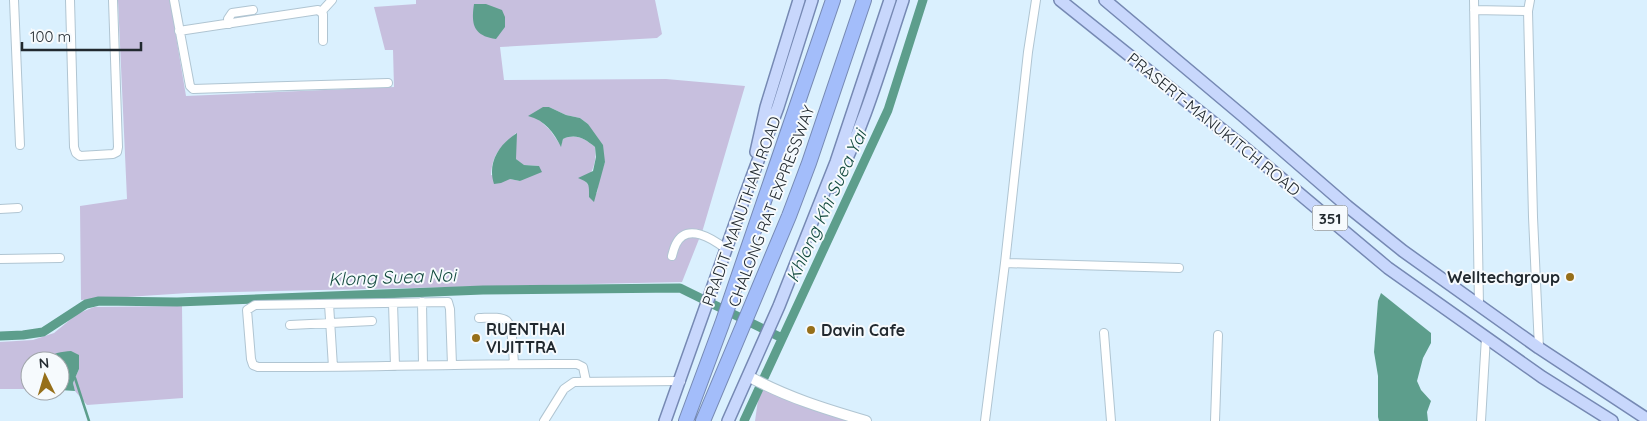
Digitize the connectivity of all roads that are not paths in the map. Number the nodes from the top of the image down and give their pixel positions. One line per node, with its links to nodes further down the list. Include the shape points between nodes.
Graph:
1 (14, 0): 25 (street)
2 (70, 0): 3 (street, via 74,147 80,156 117,152)
3 (113, 0)
4 (174, 0): 22 (street)
5 (332, 0): 19 (street)
6 (799, 0): 26 (main road, via 766,107)
7 (812, 0): 26 (main road, PRADIT MANUTHAM ROAD, via 778,107)
8 (833, 0): 59 (highway, CHALONG RAT EXPRESSWAY)
9 (864, 0): 60 (highway, CHALONG RAT EXPRESSWAY, via 789,216)
10 (890, 0): 29 (main road, via 836,162)
11 (903, 0): 29 (main road, via 880,74 844,166)
12 (1036, 0): 34 (street)
13 (1060, 0): 46 (main road, PRASERT-MANUKITCH ROAD / 351, via 1388,268)
14 (1105, 0): 39 (main road, PRASERT-MANUKITCH ROAD / 351, via 1347,206)
15 (1474, 0): 18 (street)
16 (1530, 0): 20 (street)
17 (253, 10): 21 (street, via 232,13)
18 (1474, 10): 20 (street); 39 (street)
19 (322, 11): 21 (street); 23 (street)
20 (1528, 11): 47 (street)
21 (229, 24): 22 (street)
22 (180, 31): 24 (street, via 193,89)
23 (323, 41)
24 (388, 83)
25 (20, 145)
26 (746, 192): 30 (main road, PRADIT MANUTHAM ROAD)
27 (18, 208): 28 (street)
28 (0, 210)
29 (806, 237): 53 (main road, via 765,336)
30 (726, 249): 31 (street, via 706,236 693,233 680,238); 55 (main road, PRADIT MANUTHAM ROAD)
31 (672, 256)
32 (60, 258): 33 (street)
33 (0, 259)
34 (1005, 263): 35 (street); 63 (street)
35 (1179, 268)
36 (422, 302): 37 (street); 49 (street); 50 (street, via 448,302)
37 (394, 303): 38 (street); 51 (street)
38 (329, 304): 42 (street); 52 (street, via 255,305 247,310 253,365)
39 (1480, 306): 47 (main road, PRASERT-MANUKITCH ROAD / 351)
40 (479, 318): 48 (street, via 499,318 510,326)
41 (372, 321): 42 (street)
42 (330, 324): 43 (street); 52 (street)
43 (290, 326)
44 (1104, 333): 64 (street)
45 (1218, 335): 65 (street)
46 (1486, 337): 66 (street); 67 (main road, PRASERT-MANUKITCH ROAD / 351)
47 (1538, 348): 56 (main road, PRASERT-MANUKITCH ROAD / 351)
48 (514, 363): 50 (street); 54 (street, via 577,364 583,367)
49 (423, 365): 50 (street); 51 (street)
50 (452, 365)
51 (395, 366): 52 (street)
52 (333, 367)
53 (757, 380): 61 (main road); 62 (street, via 816,406)
54 (586, 381): 55 (street); 57 (street, via 574,382 564,389)
55 (681, 381): 58 (main road, PRADIT MANUTHAM ROAD)
56 (1647, 419)
57 (544, 421)
58 (666, 421)
59 (686, 421)
60 (702, 421)
61 (728, 421)
62 (866, 421)
63 (985, 421)
64 (1111, 421)
65 (1215, 421)
66 (1481, 421)
67 (1612, 421)

